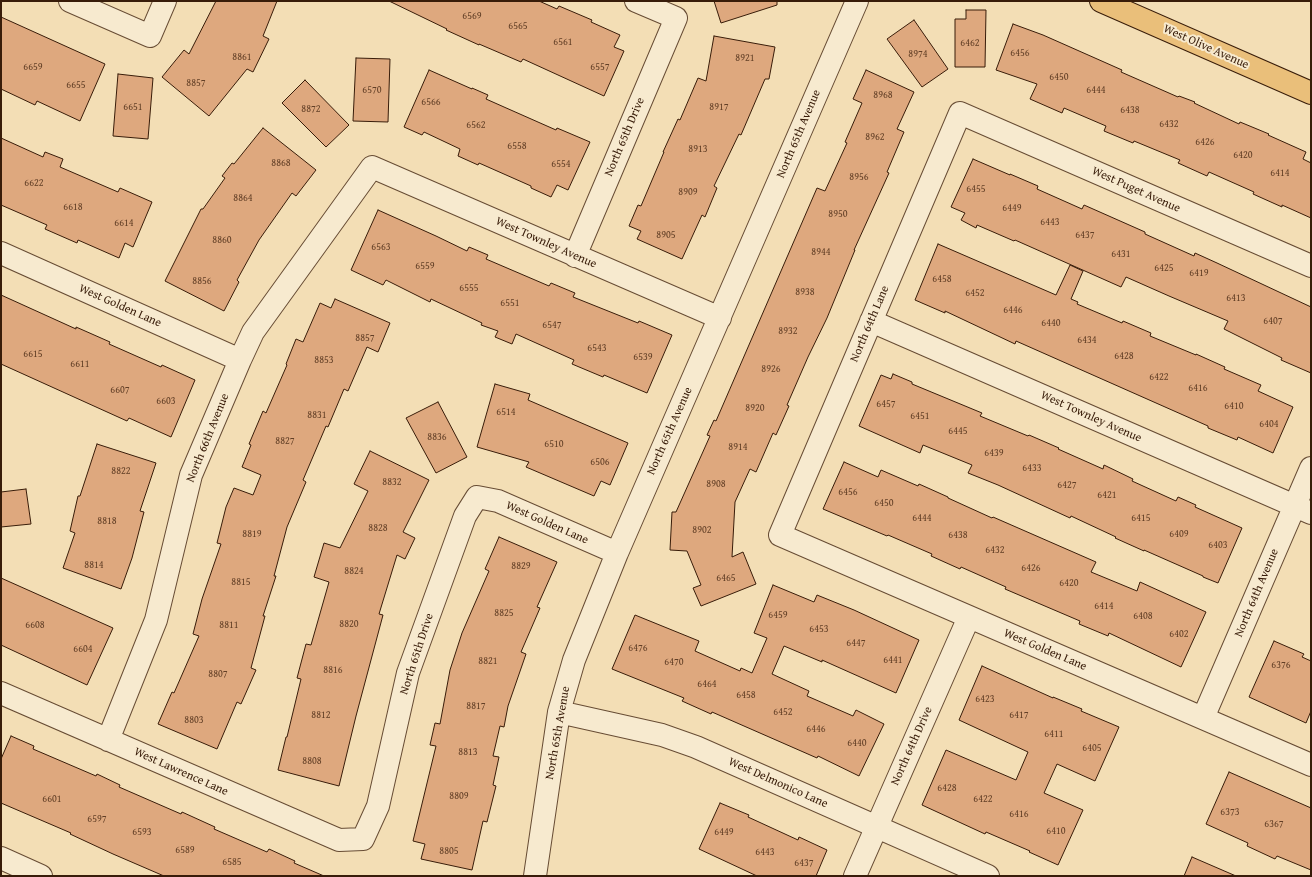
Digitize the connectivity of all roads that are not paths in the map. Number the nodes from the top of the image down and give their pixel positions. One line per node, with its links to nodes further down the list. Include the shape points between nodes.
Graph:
1 (70, 1): 2 (street, via 150,36)
2 (165, 1)
3 (636, 1): 10 (street, North 65th Drive, via 676,18)
4 (857, 1): 12 (street, North 65th Avenue)
5 (1101, 1): 6 (main road, West Olive Avenue)
6 (1311, 93)
7 (960, 113): 11 (street, West Puget Avenue); 13 (street, North 64th Lane)
8 (372, 167): 10 (street, West Townley Avenue); 14 (street, North 66th Avenue, via 253,332)
9 (1, 253): 14 (street, West Golden Lane)
10 (575, 256): 12 (street, West Townley Avenue)
11 (1311, 266)
12 (720, 318): 19 (street, North 65th Avenue)
13 (871, 321): 17 (street, West Townley Avenue); 18 (street, North 64th Lane)
14 (240, 360): 24 (street, North 66th Avenue, via 191,475 156,620)
15 (1311, 468): 17 (street, North 64th Avenue)
16 (476, 497): 19 (street, West Golden Lane, via 498,501); 27 (street, North 65th Drive, via 465,516 408,673 378,806)
17 (1303, 509): 23 (street, North 64th Avenue)
18 (780, 534): 20 (street, West Golden Lane)
19 (617, 553): 22 (street, North 65th Avenue, via 574,660)
20 (970, 617): 23 (street, West Golden Lane); 26 (street, North 64th Drive)
21 (1, 693): 24 (street, West Lawrence Lane)
22 (559, 712): 26 (street, West Delmonico Lane, via 662,735 696,747); 30 (street, North 65th Avenue)
23 (1203, 718): 25 (street, West Golden Lane)
24 (108, 740): 27 (street, West Lawrence Lane, via 339,840)
25 (1311, 765)
26 (876, 827): 31 (street, North 64th Drive); 32 (street, West Delmonico Lane)
27 (363, 839)
28 (1, 858): 29 (street)
29 (41, 876)
30 (535, 876)
31 (855, 876)
32 (988, 876)

